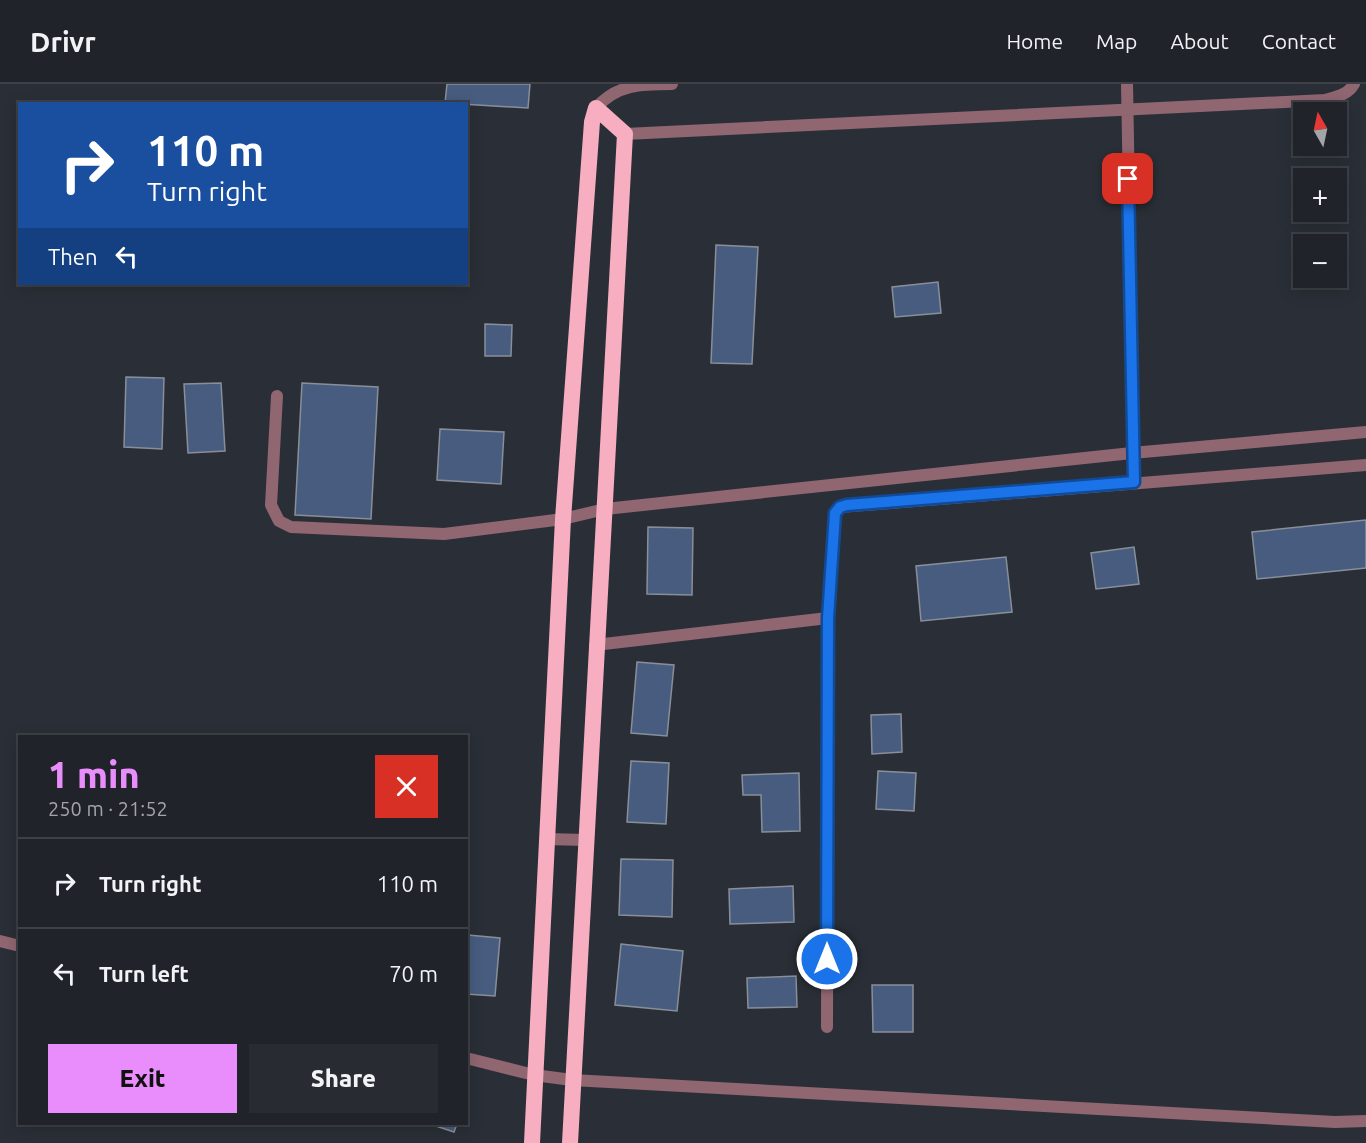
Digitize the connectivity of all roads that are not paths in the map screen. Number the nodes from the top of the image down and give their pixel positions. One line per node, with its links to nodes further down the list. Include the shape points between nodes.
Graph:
1 (672, 84): 4 (street, via 639,84 612,92)
2 (1127, 84): 5 (street)
3 (1354, 84): 5 (street, via 1341,96 1325,100)
4 (596, 108): 6 (highway); 13 (highway, via 591,122)
5 (1127, 111): 6 (street); 9 (street)
6 (625, 134): 12 (highway)
7 (278, 396): 13 (street, via 271,505 279,520 291,527 444,534)
8 (1366, 432): 9 (street)
9 (1131, 453): 11 (street); 12 (street)
10 (1366, 465): 11 (street)
11 (1134, 482): 14 (street, via 840,507 835,513)
12 (605, 509): 13 (street); 15 (highway)
13 (563, 519): 16 (highway)
14 (828, 618): 15 (street); 20 (street)
15 (595, 645): 17 (highway)
16 (546, 839): 17 (street); 22 (highway)
17 (585, 840): 23 (highway)
18 (0, 941): 19 (street)
19 (18, 946)
20 (826, 1027)
21 (468, 1058): 22 (street)
22 (534, 1075): 23 (street); 25 (highway)
23 (572, 1080): 24 (street); 26 (highway)
24 (1366, 1121)
25 (532, 1143)
26 (570, 1143)

